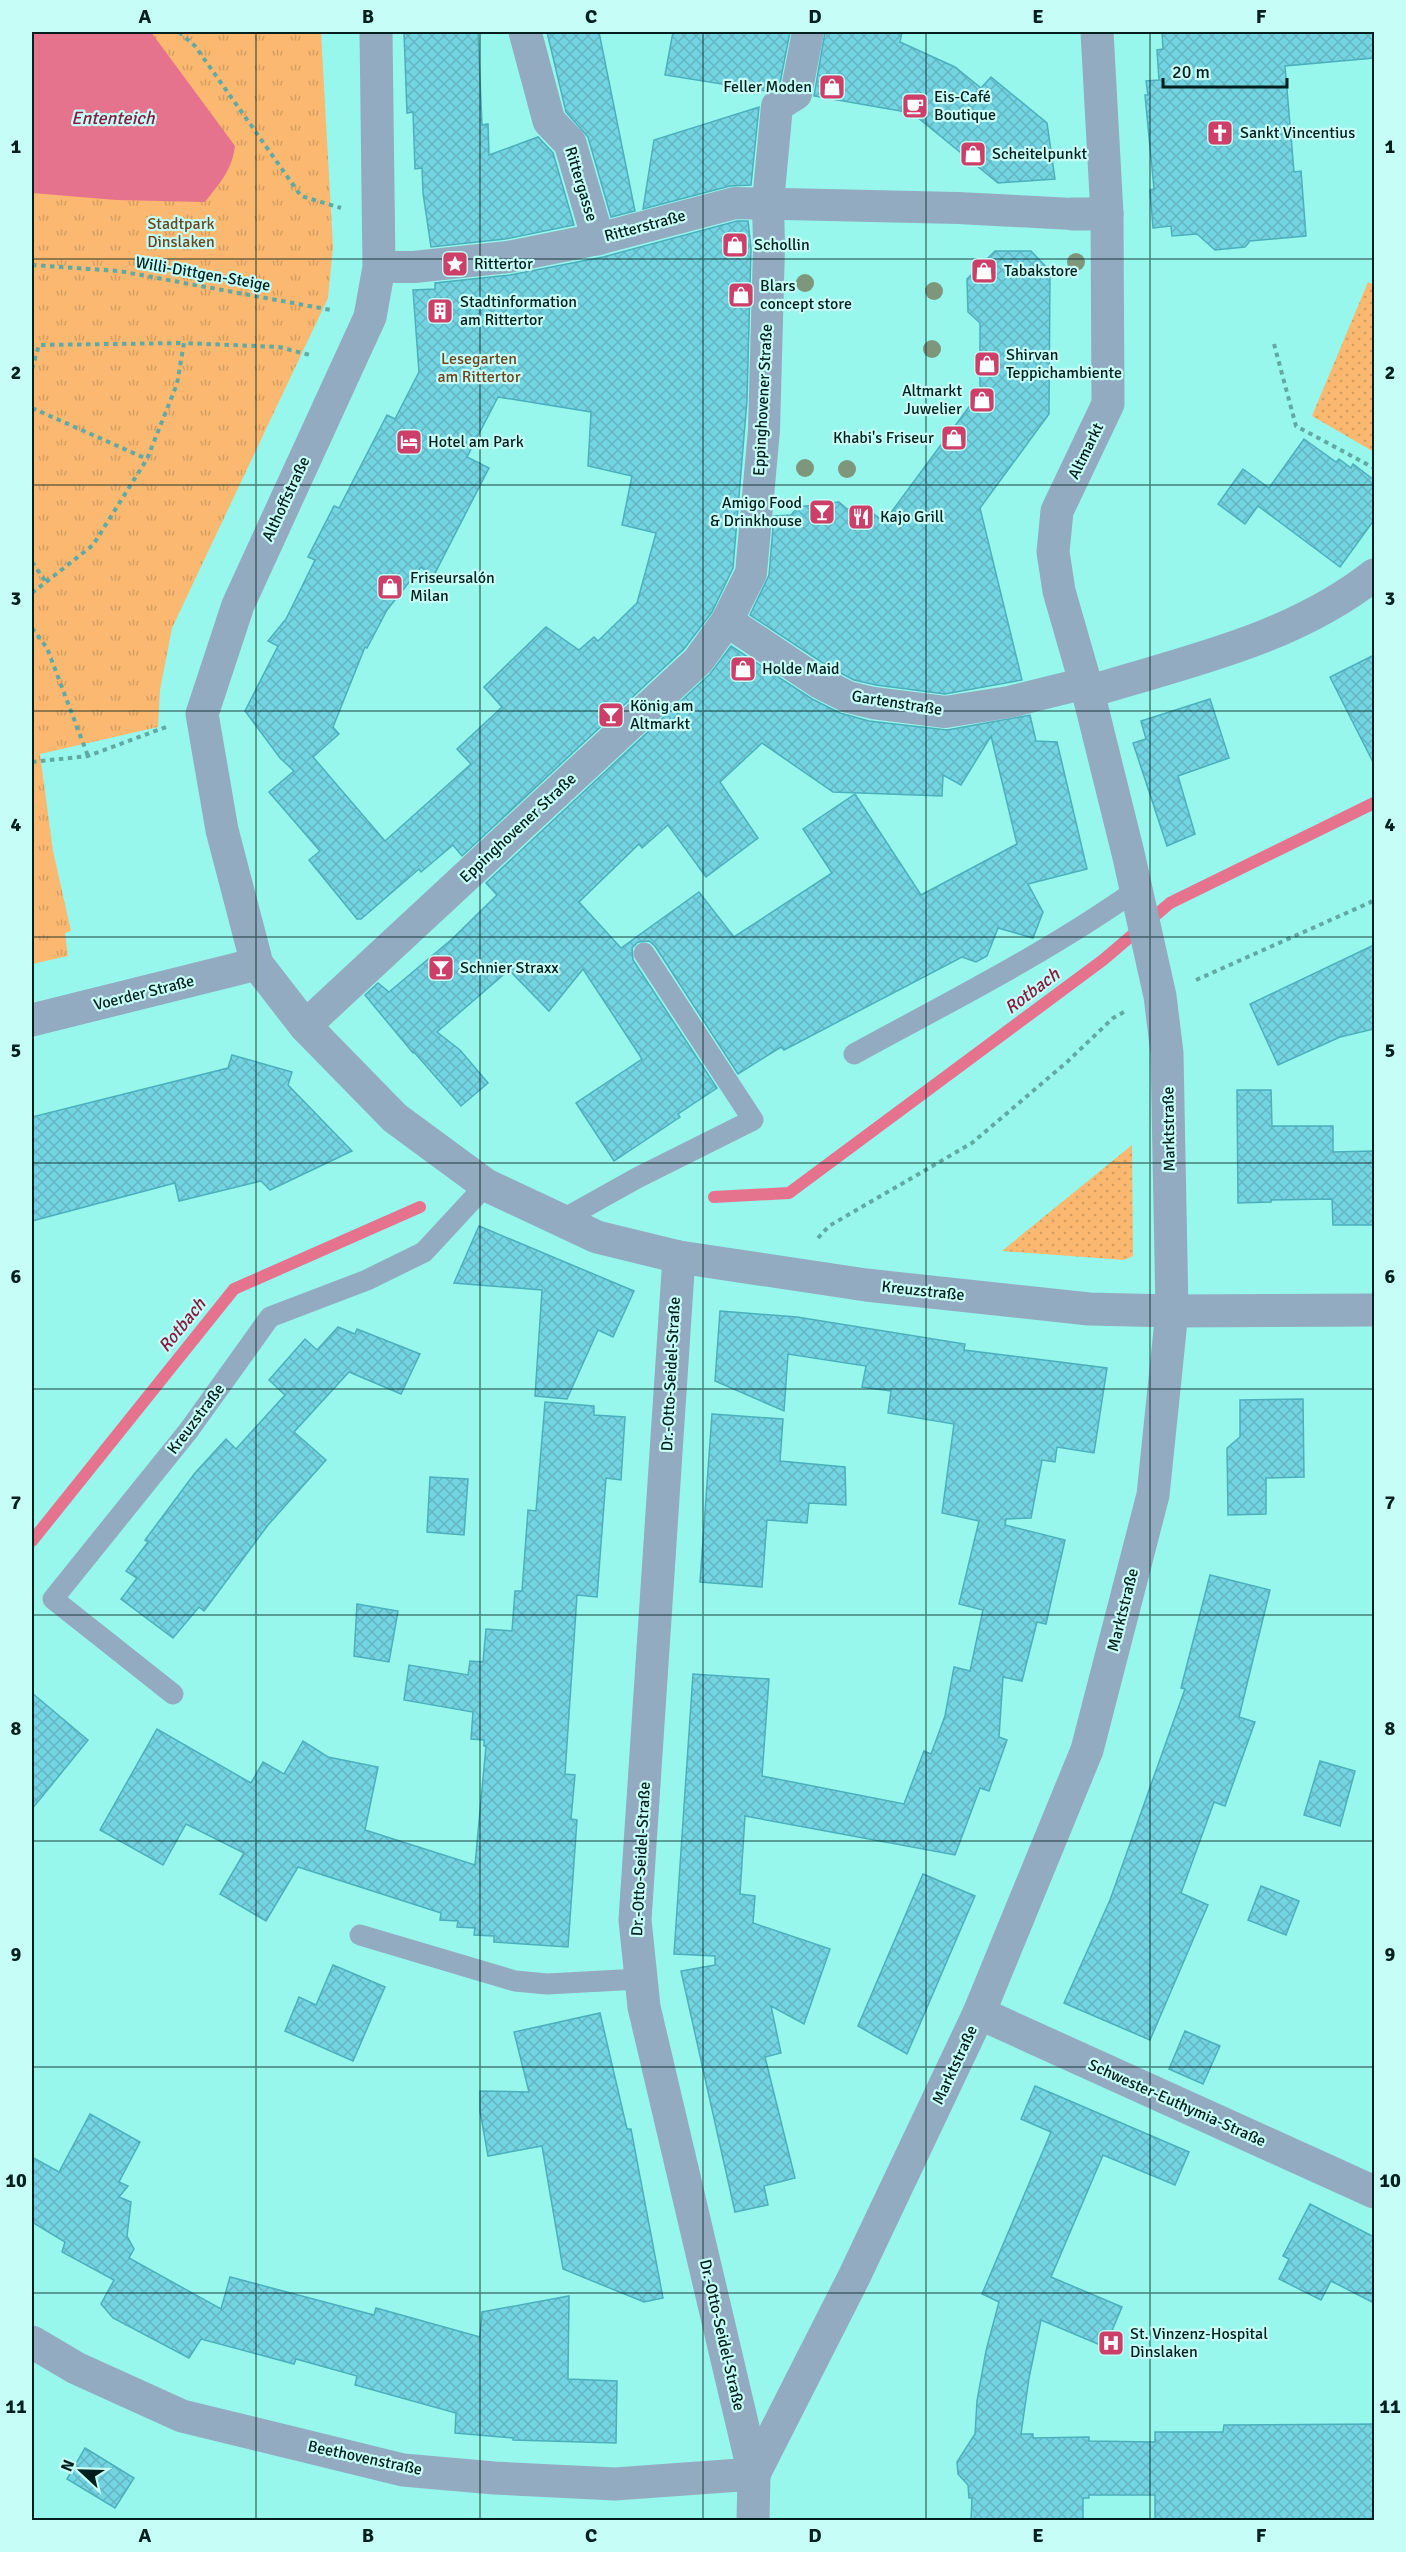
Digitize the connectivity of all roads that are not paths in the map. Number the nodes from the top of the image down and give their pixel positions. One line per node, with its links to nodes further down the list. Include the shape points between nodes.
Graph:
1 (376, 32): 9 (street, Althoffstraße)
2 (525, 32): 8 (street, Rittergasse, via 549,121 570,143)
3 (808, 32): 5 (street, Eppinghovener Straße, via 796,94 777,106)
4 (1097, 32): 7 (street, Altmarkt)
5 (768, 202): 6 (street); 8 (street, Ritterstraße, via 735,203); 11 (street, Eppinghovener Straße, via 764,430 751,573)
6 (1073, 214): 7 (street)
7 (1107, 214): 12 (street, Altmarkt, via 1108,404 1057,511 1053,552 1059,591)
8 (598, 239): 9 (street, Ritterstraße, via 508,257)
9 (379, 267): 15 (street, Althoffstraße, via 370,317 238,605 202,714 222,830)
10 (1374, 575): 12 (street, Gartenstraße, via 1293,626 1230,651)
11 (727, 621): 12 (street, Gartenstraße, via 820,683 848,697 873,703 945,712); 17 (street, Eppinghovener Straße, via 698,661)
12 (1087, 687): 13 (street, Marktstraße)
13 (1138, 897): 18 (lane); 23 (street, Marktstraße, via 1167,1053)
14 (644, 953): 20 (lane, via 753,1120)
15 (257, 964): 16 (street, Voerder Straße); 17 (street, Kreuzstraße)
16 (32, 1020)
17 (305, 1026): 19 (street, Kreuzstraße, via 395,1118)
18 (854, 1054)
19 (486, 1185): 20 (street, Kreuzstraße); 24 (lane, Kreuzstraße, via 424,1252 367,1280 270,1317 189,1430 53,1599)
20 (560, 1221): 21 (street, Kreuzstraße, via 597,1237)
21 (679, 1257): 23 (street, Kreuzstraße, via 785,1274 1089,1309); 26 (street, Dr.-Otto-Seidel-Straße, via 635,1920)
22 (1374, 1310): 23 (street, Kreuzstraße)
23 (1172, 1311): 27 (street, Marktstraße, via 1153,1495 1087,1750)
24 (173, 1694)
25 (360, 1935): 26 (lane, via 515,1981 547,1984)
26 (640, 1979): 30 (street, Dr.-Otto-Seidel-Straße)
27 (979, 2013): 28 (street, Schwester-Euthymia-Straße); 30 (street, Marktstraße, via 854,2277)
28 (1374, 2192)
29 (32, 2342): 30 (street, Beethovenstraße, via 76,2368 182,2416 403,2469 615,2484)
30 (754, 2474): 31 (street, Dr.-Otto-Seidel-Straße)
31 (753, 2520)

